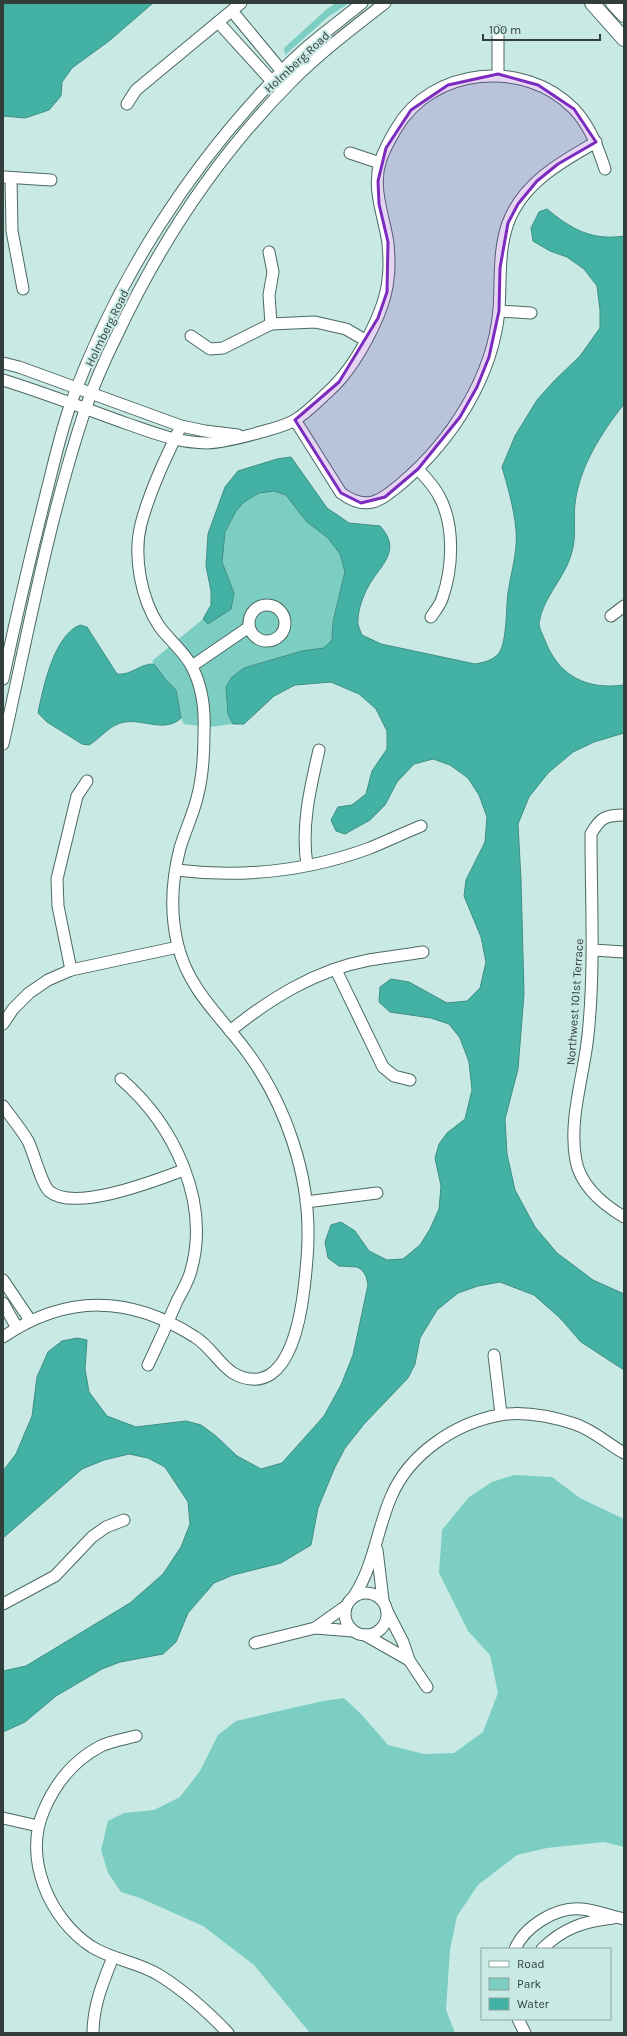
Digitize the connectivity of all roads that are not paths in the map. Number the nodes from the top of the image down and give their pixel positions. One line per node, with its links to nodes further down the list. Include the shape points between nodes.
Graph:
1 (241, 3): 6 (street)
2 (362, 3): 11 (street, Holmberg Road)
3 (384, 3): 13 (street, Holmberg Road, via 316,58)
4 (592, 3): 10 (main road)
5 (613, 3): 7 (main road)
6 (232, 11): 8 (street); 11 (street)
7 (624, 15)
8 (218, 22): 14 (street); 16 (street, via 136,90)
9 (498, 31): 12 (street)
10 (624, 39)
11 (281, 71): 13 (street); 14 (street, Holmberg Road)
12 (498, 74): 17 (street, via 538,85 556,95 574,109); 19 (street, via 454,83 428,96 397,126)
13 (292, 81): 15 (street, Holmberg Road)
14 (271, 82): 15 (street); 32 (street, Holmberg Road, via 208,156 147,244 114,306)
15 (282, 92): 33 (street, Holmberg Road, via 218,166 164,246 126,315)
16 (127, 104)
17 (596, 142): 20 (street); 25 (street, via 558,164 537,181 518,204 508,223 503,245)
18 (350, 153): 19 (street)
19 (380, 163): 29 (street, via 379,204 388,242 389,268 385,299 378,318)
20 (605, 169)
21 (7, 177): 22 (street); 24 (street, via 12,231)
22 (51, 180)
23 (269, 252): 27 (street, via 273,272 269,295)
24 (23, 289)
25 (499, 311): 26 (street); 40 (street, via 489,357 477,387 460,417)
26 (531, 313)
27 (271, 324): 28 (street, via 223,348 210,349); 29 (street, via 330,324 346,328)
28 (191, 336)
29 (365, 340): 36 (street, via 339,382)
30 (3, 363): 32 (street)
31 (3, 380): 34 (street)
32 (78, 388): 33 (street); 34 (street, Holmberg Road)
33 (92, 393): 35 (street, Holmberg Road); 37 (street)
34 (71, 404): 35 (street); 46 (street, Holmberg Road, via 39,522)
35 (85, 409): 39 (street); 47 (street, Holmberg Road, via 53,526)
36 (295, 420): 38 (street); 40 (street, via 341,493 351,500 362,503 374,502 385,497)
37 (181, 426): 38 (street); 39 (street)
38 (249, 436): 39 (street, via 224,442)
39 (174, 440): 45 (street, via 140,526 138,549 146,601 158,624)
40 (418, 469): 43 (street, via 439,495 445,511 451,548 442,600)
41 (624, 606): 42 (street)
42 (612, 616)
43 (431, 617)
44 (249, 627): 45 (street)
45 (192, 666): 53 (street, via 204,711 202,768 198,796 180,848)
46 (3, 679)
47 (3, 744)
48 (319, 750): 52 (street, via 309,791 304,843)
49 (87, 781): 58 (street, via 76,796 57,879 58,906)
50 (624, 815): 55 (street, Northwest 101st Terrace, via 609,815 598,822 591,834)
51 (421, 826): 52 (street, via 371,847)
52 (307, 865): 53 (street, via 283,871 240,874 204,874)
53 (176, 870): 54 (street, via 172,897)
54 (178, 947): 58 (street); 61 (street, via 188,973 207,1005)
55 (593, 950): 57 (street); 68 (street, Northwest 101st Terrace, via 588,1035 573,1140 576,1163 583,1178 595,1195)
56 (424, 952): 59 (street, via 367,960)
57 (624, 952)
58 (71, 970): 60 (street, via 48,980 29,993)
59 (336, 970): 61 (street, via 288,990 259,1008); 63 (street, via 383,1067 394,1076)
60 (3, 1024)
61 (230, 1031): 67 (street, via 254,1062 288,1125)
62 (121, 1079): 65 (street, via 157,1117 173,1142)
63 (410, 1080)
64 (3, 1106): 65 (street, via 27,1139 43,1182 50,1191 60,1196 110,1195 137,1188)
65 (184, 1170): 72 (street, via 192,1196 196,1223 194,1254 190,1274)
66 (377, 1193): 67 (street)
67 (306, 1202): 72 (street, via 308,1236 301,1308 291,1344 282,1363 271,1374 260,1379 250,1379 230,1371 198,1338)
68 (624, 1217)
69 (3, 1280): 71 (street)
70 (3, 1303): 73 (street)
71 (30, 1320): 72 (street, via 74,1307 98,1304 123,1306); 73 (street)
72 (168, 1322): 76 (street)
73 (18, 1328): 74 (street)
74 (3, 1337)
75 (494, 1355): 77 (street)
76 (148, 1365)
77 (501, 1414): 78 (street, via 536,1416 576,1424); 80 (street, via 457,1429 418,1457 402,1476 391,1496)
78 (624, 1453)
79 (124, 1520): 82 (street, via 106,1527 92,1537 55,1576)
80 (376, 1543): 81 (street, via 366,1574); 84 (street)
81 (354, 1596): 83 (street); 84 (street, via 366,1592 378,1596)
82 (3, 1604)
83 (346, 1606): 85 (street); 86 (street, via 345,1620)
84 (385, 1606): 87 (street, via 387,1617 382,1628 371,1635); 89 (street)
85 (314, 1628): 86 (street); 88 (street)
86 (353, 1632): 87 (street)
87 (365, 1635): 89 (street)
88 (255, 1643)
89 (409, 1660): 90 (street)
90 (427, 1687)
91 (136, 1736): 93 (street, via 102,1746 73,1765 61,1777 51,1794)
92 (3, 1818): 93 (street)
93 (38, 1826): 97 (street, via 41,1878 56,1911 79,1936 93,1947)
94 (621, 1918): 95 (street, via 598,1911 564,1911 535,1924); 96 (street, via 597,1920 574,1926)
95 (516, 1948)
96 (543, 1948)
97 (113, 1956): 98 (street, via 100,1991 93,2017); 99 (street, via 157,1974 177,1986)
98 (92, 2033)
99 (228, 2033)

